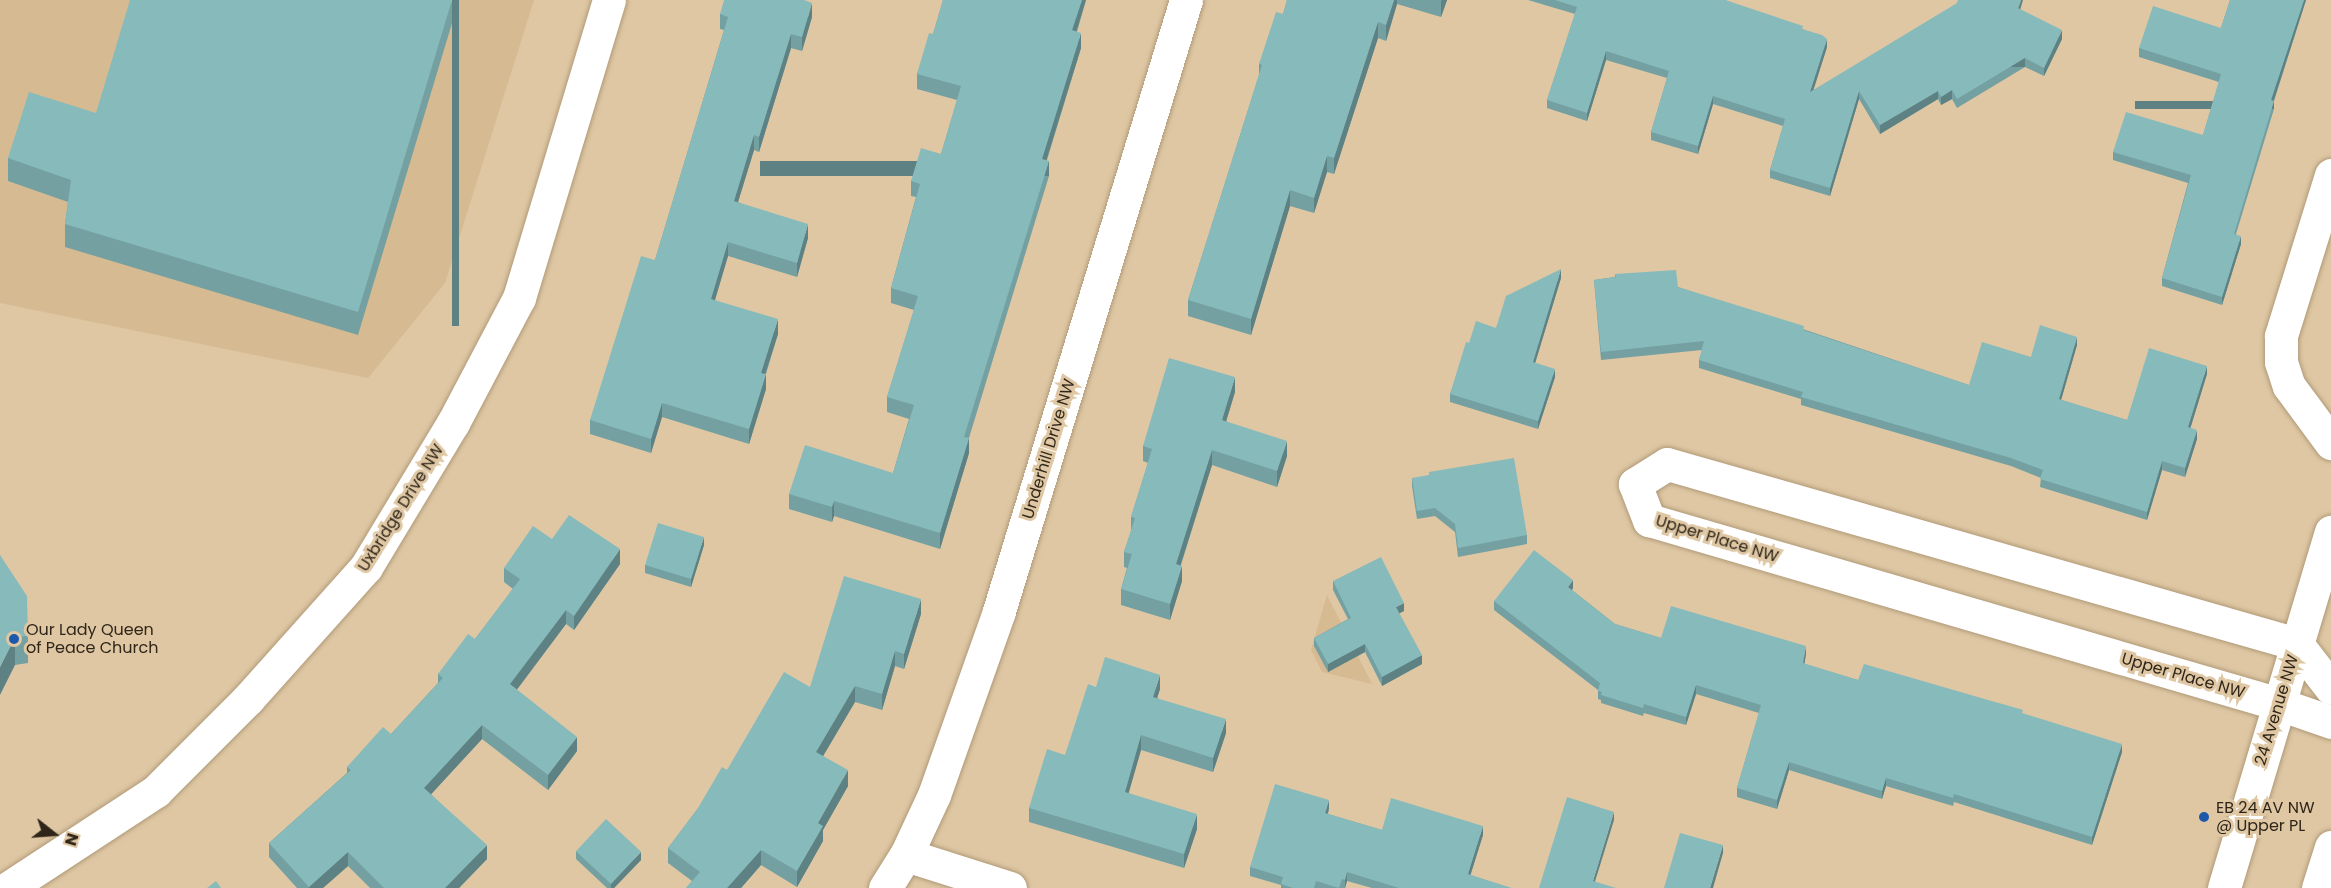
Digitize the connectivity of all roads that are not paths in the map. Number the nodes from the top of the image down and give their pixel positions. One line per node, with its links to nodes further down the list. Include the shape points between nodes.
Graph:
1 (609, 0): 12 (street, Uxbridge Drive NW, via 519,298 453,423 366,567 248,699 156,791)
2 (1186, 0): 11 (street, Underhill Drive NW, via 999,611 950,757)
3 (2331, 175): 4 (street, via 2281,336 2289,386)
4 (2331, 443)
5 (2331, 532): 6 (street, 24 Avenue NW)
6 (2297, 644): 7 (street); 8 (street, 24 Avenue NW); 8 (street, Upper Place NW, via 1667,465 1635,484 1649,520)
7 (2331, 688)
8 (2279, 704): 9 (street, Upper Place NW); 15 (street, 24 Avenue NW)
9 (2331, 722)
10 (2331, 847): 16 (street)
11 (906, 855): 13 (street, Underhill Drive NW); 14 (street)
12 (8, 888)
13 (885, 888)
14 (1010, 888)
15 (2224, 888)
16 (2318, 888)

